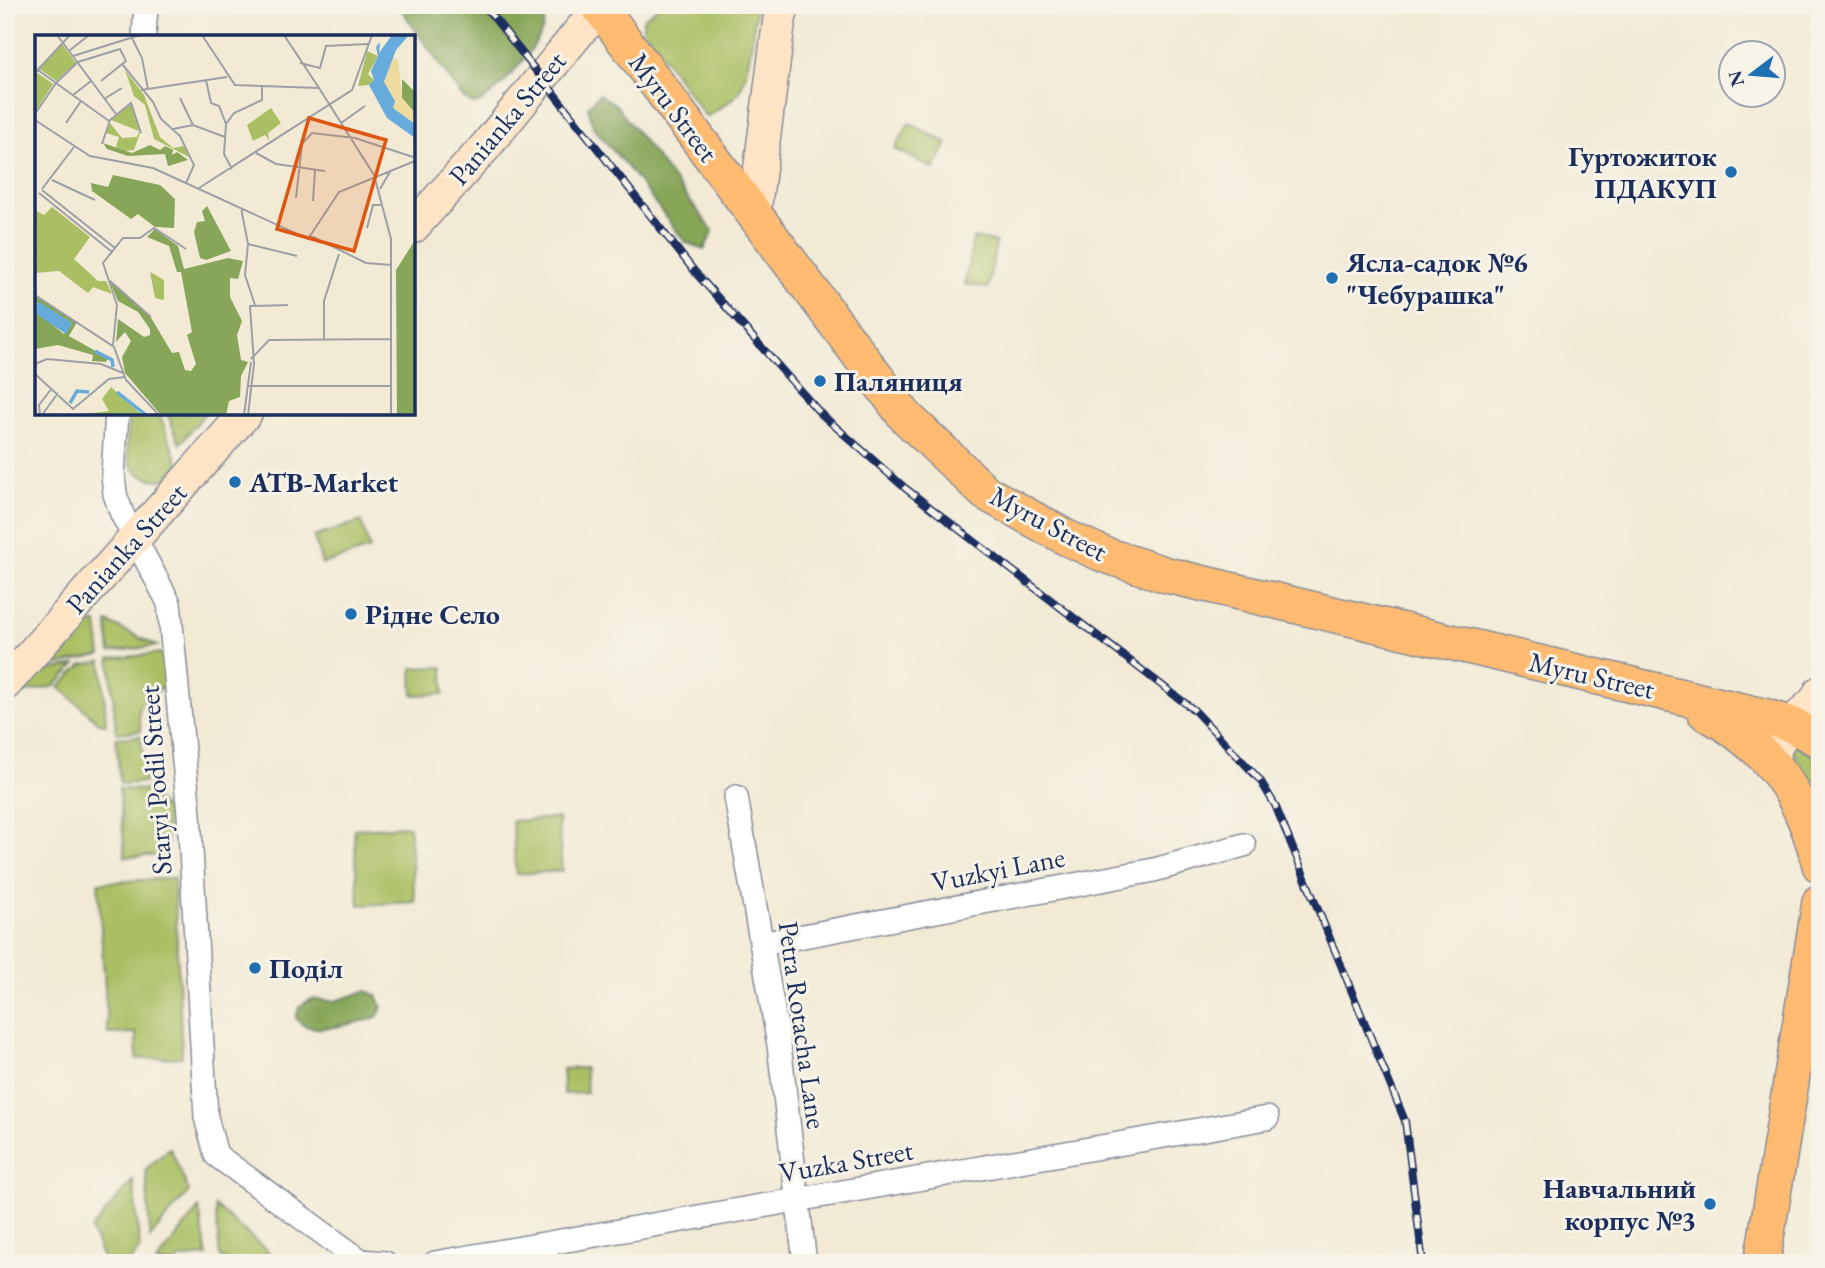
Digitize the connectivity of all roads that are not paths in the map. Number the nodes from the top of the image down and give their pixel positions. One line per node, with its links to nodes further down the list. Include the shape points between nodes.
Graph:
1 (146, 5): 4 (street)
2 (783, 5): 5 (main road)
3 (604, 7): 5 (main road, Myru Street); 6 (main road, Panianka Street)
4 (144, 35)
5 (754, 215): 12 (main road, Myru Street, via 905,416 986,493 1067,538 1167,575)
6 (415, 225)
7 (117, 415): 9 (street, Staryi Podil Street, via 115,494)
8 (244, 415): 9 (main road, Panianka Street)
9 (135, 540): 10 (main road, Panianka Street); 23 (street, Staryi Podil Street, via 169,603 189,814 206,1118 216,1155 361,1261)
10 (5, 684)
11 (1820, 692): 13 (main road)
12 (1675, 695): 13 (main road, Myru Street); 14 (main road, Myru Street, via 1717,718)
13 (1806, 733): 14 (main road, via 1781,736)
14 (1772, 763): 16 (main road, Myru Street)
15 (736, 797): 20 (street, Petra Rotacha Lane)
16 (1807, 799): 18 (main road, Myru Street)
17 (1244, 845): 20 (street, Vuzkyi Lane, via 1154,870)
18 (1820, 865)
19 (1820, 902): 26 (main road)
20 (761, 944): 22 (street, Petra Rotacha Lane, via 779,1045)
21 (1267, 1118): 22 (street, Vuzka Street)
22 (797, 1200): 24 (street, Vuzka Street); 25 (street, Petra Rotacha Lane)
23 (385, 1263)
24 (435, 1263)
25 (805, 1263)
26 (1762, 1263)

